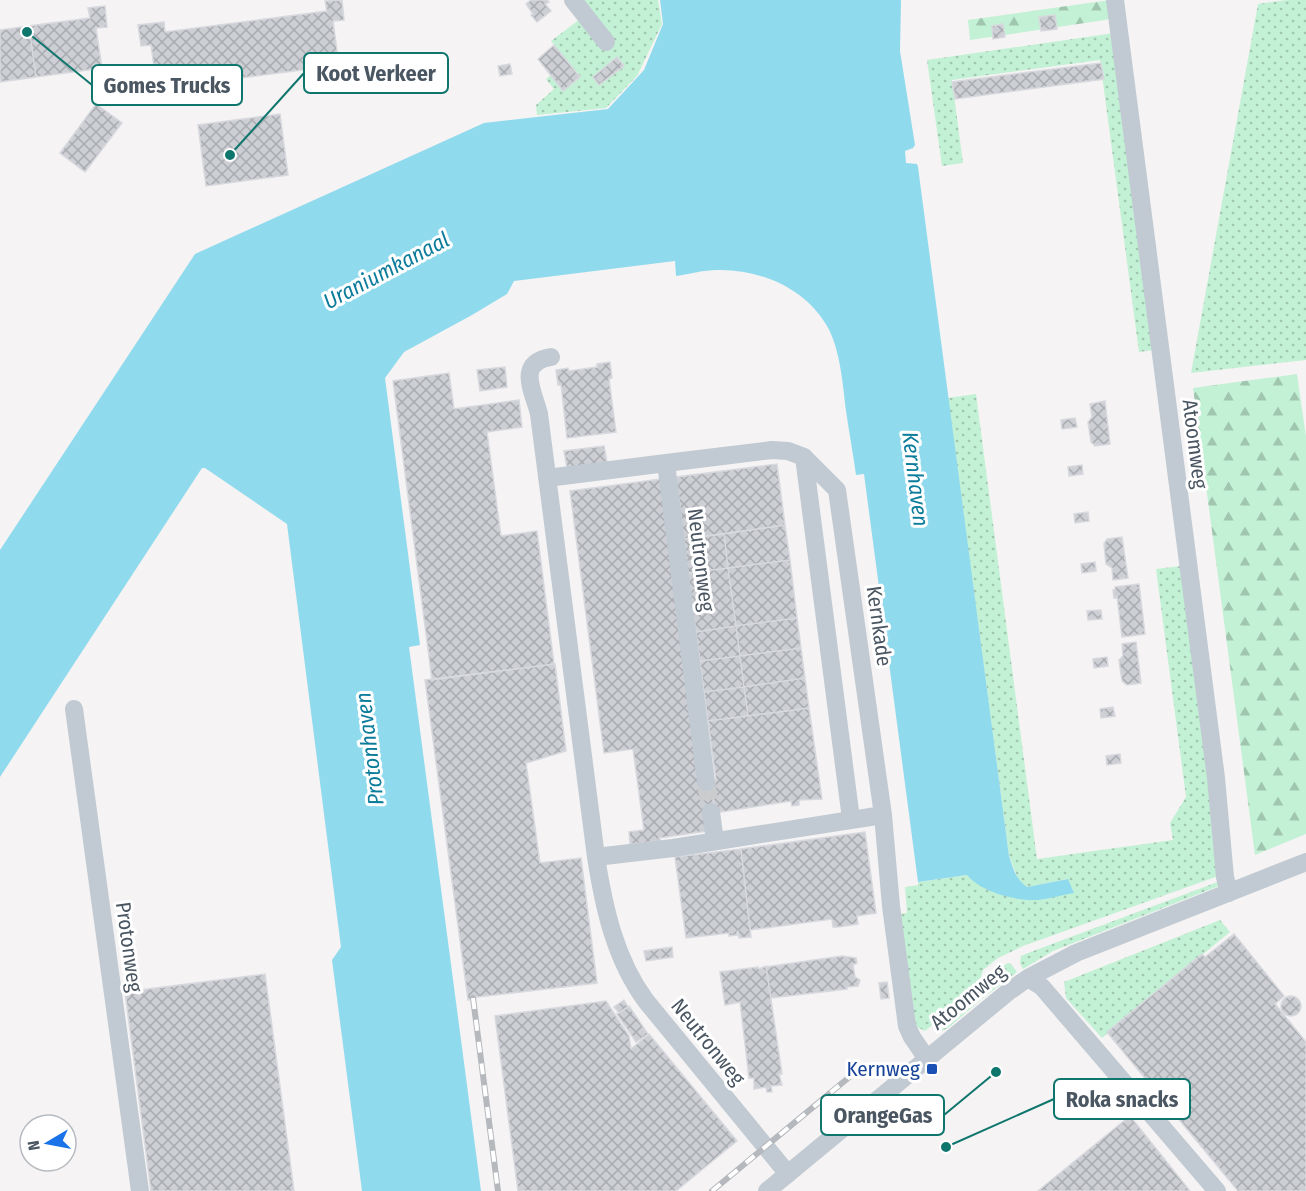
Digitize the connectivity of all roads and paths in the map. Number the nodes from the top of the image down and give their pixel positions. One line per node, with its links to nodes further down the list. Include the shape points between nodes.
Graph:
1 (573, 0): 3 (street)
2 (1115, 0): 16 (street, Atoomweg)
3 (606, 42)
4 (551, 357): 7 (street, Neutronweg, via 538,359 529,375 539,414)
5 (804, 457): 6 (street, via 771,450); 11 (street, Kernkade, via 837,490); 12 (street)
6 (666, 463): 7 (street); 9 (street, Neutronweg)
7 (547, 478): 14 (street, Neutronweg)
8 (74, 709): 20 (street, Protonweg)
9 (706, 782)
10 (711, 812): 13 (street)
11 (883, 815): 12 (street); 18 (street, Kernkade, via 907,1026)
12 (851, 819): 13 (street)
13 (715, 841): 14 (street)
14 (596, 857): 19 (street, Neutronweg, via 614,941 639,991)
15 (1306, 862): 16 (street, Atoomweg)
16 (1229, 893): 17 (street, Atoomweg, via 1076,953)
17 (1028, 978): 18 (street, Atoomweg); 22 (street, via 1042,987)
18 (927, 1059): 19 (street, Atoomweg)
19 (788, 1174): 21 (street, Atoomweg)
20 (140, 1191)
21 (767, 1191)
22 (1217, 1191)

